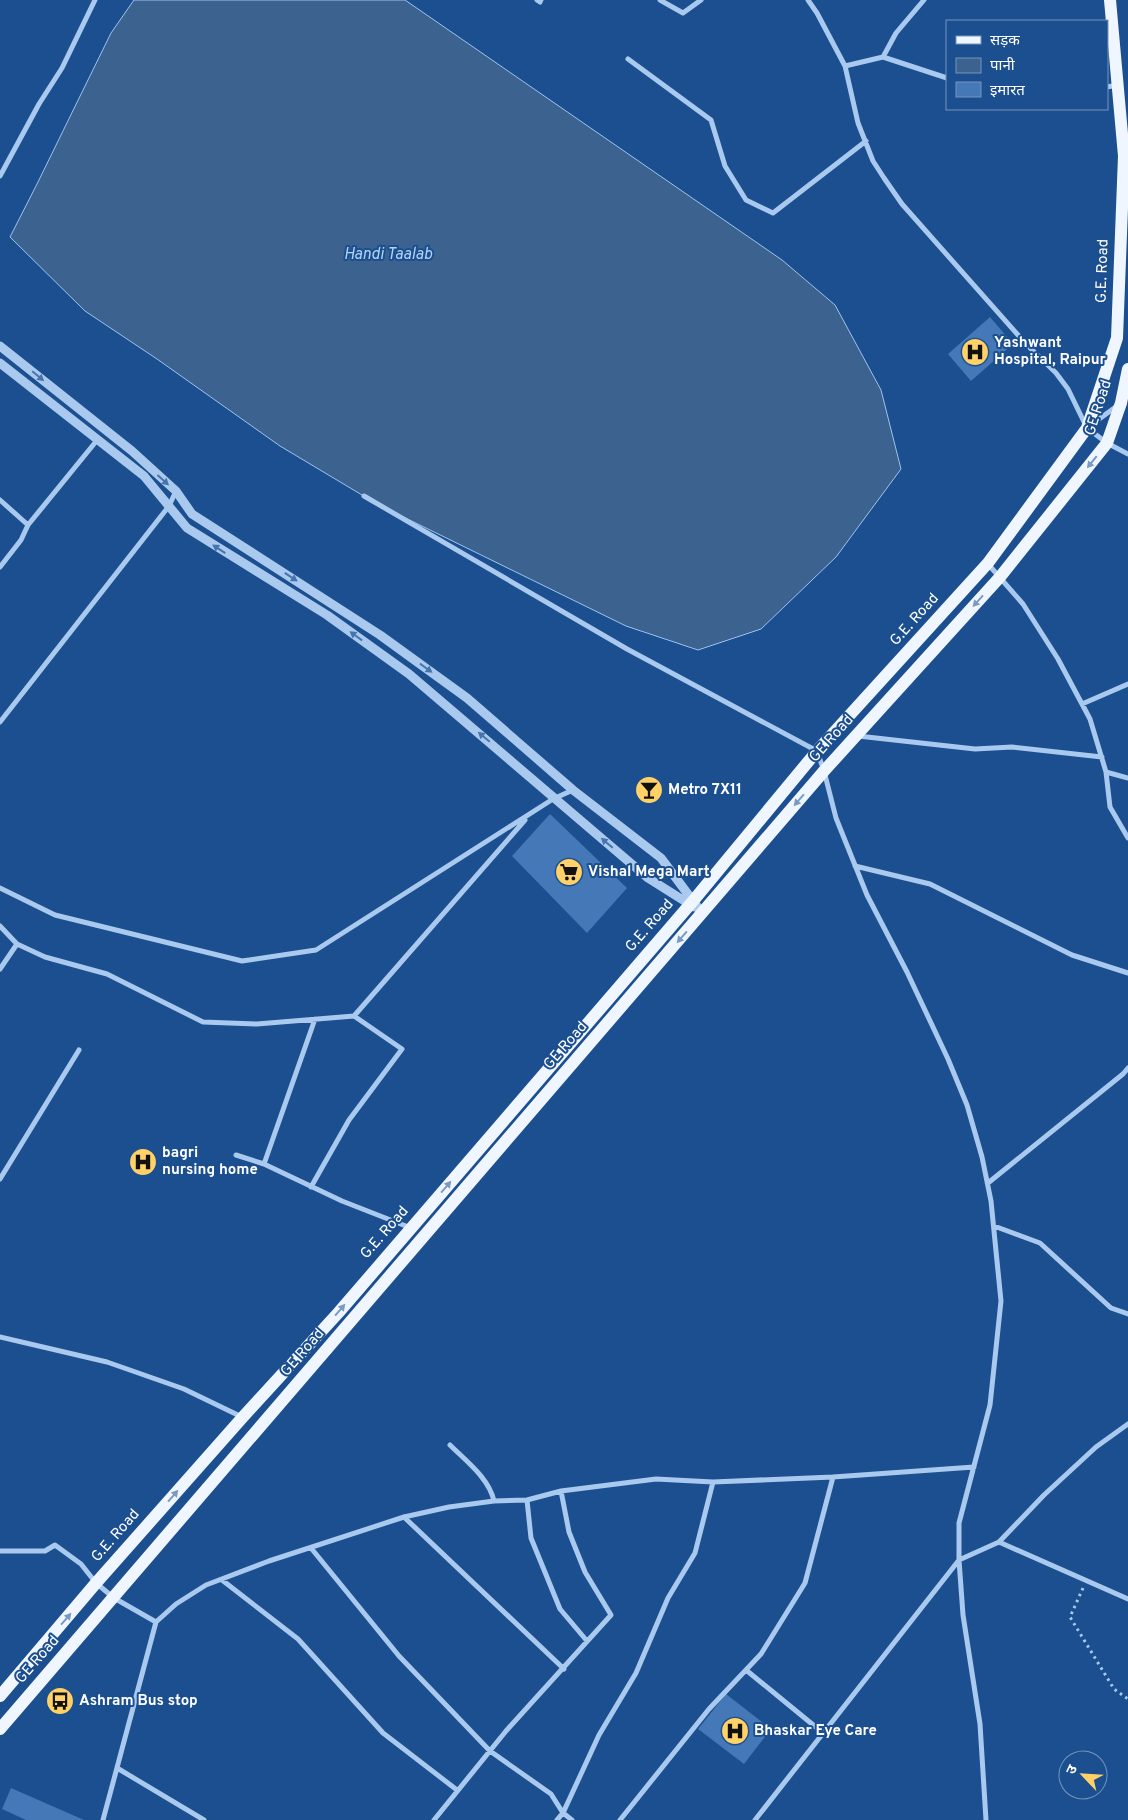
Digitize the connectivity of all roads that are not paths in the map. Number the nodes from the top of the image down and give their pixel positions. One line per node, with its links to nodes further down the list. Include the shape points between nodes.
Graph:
1 (95, 0): 15 (street, via 62,68)
2 (537, 0): 3 (street)
3 (541, 0)
4 (660, 0): 5 (street, via 683,13)
5 (702, 0)
6 (808, 0): 11 (street)
7 (924, 0): 9 (street, via 896,33)
8 (1110, 0): 13 (main road, G.E. Road)
9 (883, 57): 11 (street); 12 (street)
10 (628, 59): 14 (street, via 711,120 725,166 746,200 773,213)
11 (845, 66): 14 (street, via 858,123)
12 (946, 78)
13 (1112, 86): 20 (main road, G.E. Road, via 1124,156 1117,338)
14 (866, 141): 20 (street, via 873,161 902,204 1025,343 1056,373 1068,389)
15 (0, 176)
16 (0, 346): 24 (street, one-way to 24, via 132,451)
17 (0, 363): 21 (street)
18 (1128, 369): 19 (main road, GE Road)
19 (1124, 398): 20 (street); 22 (main road, GE Road)
20 (1087, 428): 22 (street); 29 (main road, G.E. Road)
21 (98, 439): 27 (street, via 144,476); 28 (street)
22 (1107, 442): 23 (street); 31 (main road, GE Road, one-way to 31)
23 (1128, 454)
24 (176, 491): 27 (street); 41 (street, one-way to 41, via 192,514 380,635 467,698)
25 (364, 496): 36 (street, via 627,649)
26 (0, 500): 28 (street)
27 (169, 506): 34 (street); 42 (street, one-way to 27, via 409,674 327,615 187,528)
28 (28, 525): 30 (street)
29 (988, 564): 31 (street); 36 (main road, G.E. Road)
30 (0, 568)
31 (1000, 577): 33 (street, via 1023,604); 35 (main road, GE Road, one-way to 35)
32 (1128, 684): 33 (street)
33 (1082, 704): 37 (street)
34 (0, 722)
35 (856, 736): 37 (street); 38 (main road, GE Road)
36 (817, 751): 38 (street); 47 (main road, G.E. Road)
37 (1102, 756): 39 (street)
38 (824, 771): 45 (street, via 836,818); 48 (main road, GE Road, one-way to 48)
39 (1106, 772): 40 (street); 44 (street, via 1110,807)
40 (1128, 778)
41 (573, 790): 42 (street); 47 (street, via 661,858)
42 (553, 799): 43 (street); 47 (street, one-way to 42, via 648,878)
43 (528, 816): 46 (street, via 316,950 242,961 55,915); 53 (street)
44 (1128, 838)
45 (855, 866): 52 (street, via 930,884 1072,955); 60 (street, via 948,1059 967,1105)
46 (0, 888)
47 (691, 903): 48 (street); 63 (main road, G.E. Road, one-way to 47)
48 (702, 913): 82 (main road, GE Road, one-way to 82)
49 (0, 926): 50 (street)
50 (17, 944): 51 (street); 54 (street, via 46,957 107,974 203,1022 257,1024)
51 (0, 969)
52 (1128, 973)
53 (354, 1016): 54 (street); 61 (street, via 402,1049 349,1120)
54 (315, 1019): 58 (street)
55 (79, 1050): 59 (street)
56 (1128, 1068): 60 (street)
57 (236, 1155): 58 (street)
58 (264, 1164): 61 (street)
59 (0, 1179)
60 (988, 1184): 62 (street)
61 (311, 1187): 63 (street)
62 (994, 1226): 64 (street, via 1040,1243 1111,1308); 69 (street, via 1001,1301 990,1405)
63 (411, 1228): 66 (main road, G.E. Road, one-way to 63)
64 (1128, 1314)
65 (0, 1337): 66 (street, via 107,1362 184,1389)
66 (242, 1418): 81 (main road, G.E. Road, one-way to 66)
67 (1128, 1424): 76 (street, via 1096,1447)
68 (450, 1445): 74 (street, via 492,1491)
69 (974, 1467): 70 (street); 79 (street, via 960,1523)
70 (833, 1477): 71 (street); 87 (street, via 806,1584 761,1654)
71 (713, 1482): 72 (street, via 656,1479); 94 (street, via 695,1553 668,1598 636,1673 599,1735)
72 (561, 1491): 73 (street); 85 (street, via 570,1532 585,1572 612,1615)
73 (527, 1500): 74 (street); 85 (street, via 531,1538 560,1609)
74 (494, 1501): 75 (street)
75 (404, 1517): 77 (street); 86 (street)
76 (999, 1542): 79 (street); 83 (street)
77 (311, 1548): 80 (street); 91 (street, via 399,1656)
78 (0, 1552): 81 (street, via 45,1551 55,1545 81,1564)
79 (959, 1560): 90 (street); 102 (street, via 980,1724)
80 (222, 1580): 84 (street, via 206,1585 176,1604); 93 (street, via 298,1639 383,1733)
81 (96, 1583): 82 (street); 88 (main road, G.E. Road, one-way to 81)
82 (114, 1598): 84 (street); 89 (main road, GE Road)
83 (1128, 1599)
84 (156, 1622): 92 (street)
85 (588, 1641): 86 (street)
86 (564, 1669): 91 (street)
87 (746, 1670): 90 (street); 100 (street, via 709,1709)
88 (0, 1696)
89 (0, 1729)
90 (823, 1733): 101 (street)
91 (490, 1752): 93 (street); 94 (street, via 551,1794)
92 (117, 1768): 95 (street); 96 (street)
93 (457, 1790): 97 (street)
94 (563, 1813): 98 (street); 99 (street)
95 (103, 1820)
96 (204, 1820)
97 (434, 1820)
98 (557, 1820)
99 (572, 1820)
100 (620, 1820)
101 (754, 1820)
102 (986, 1820)

